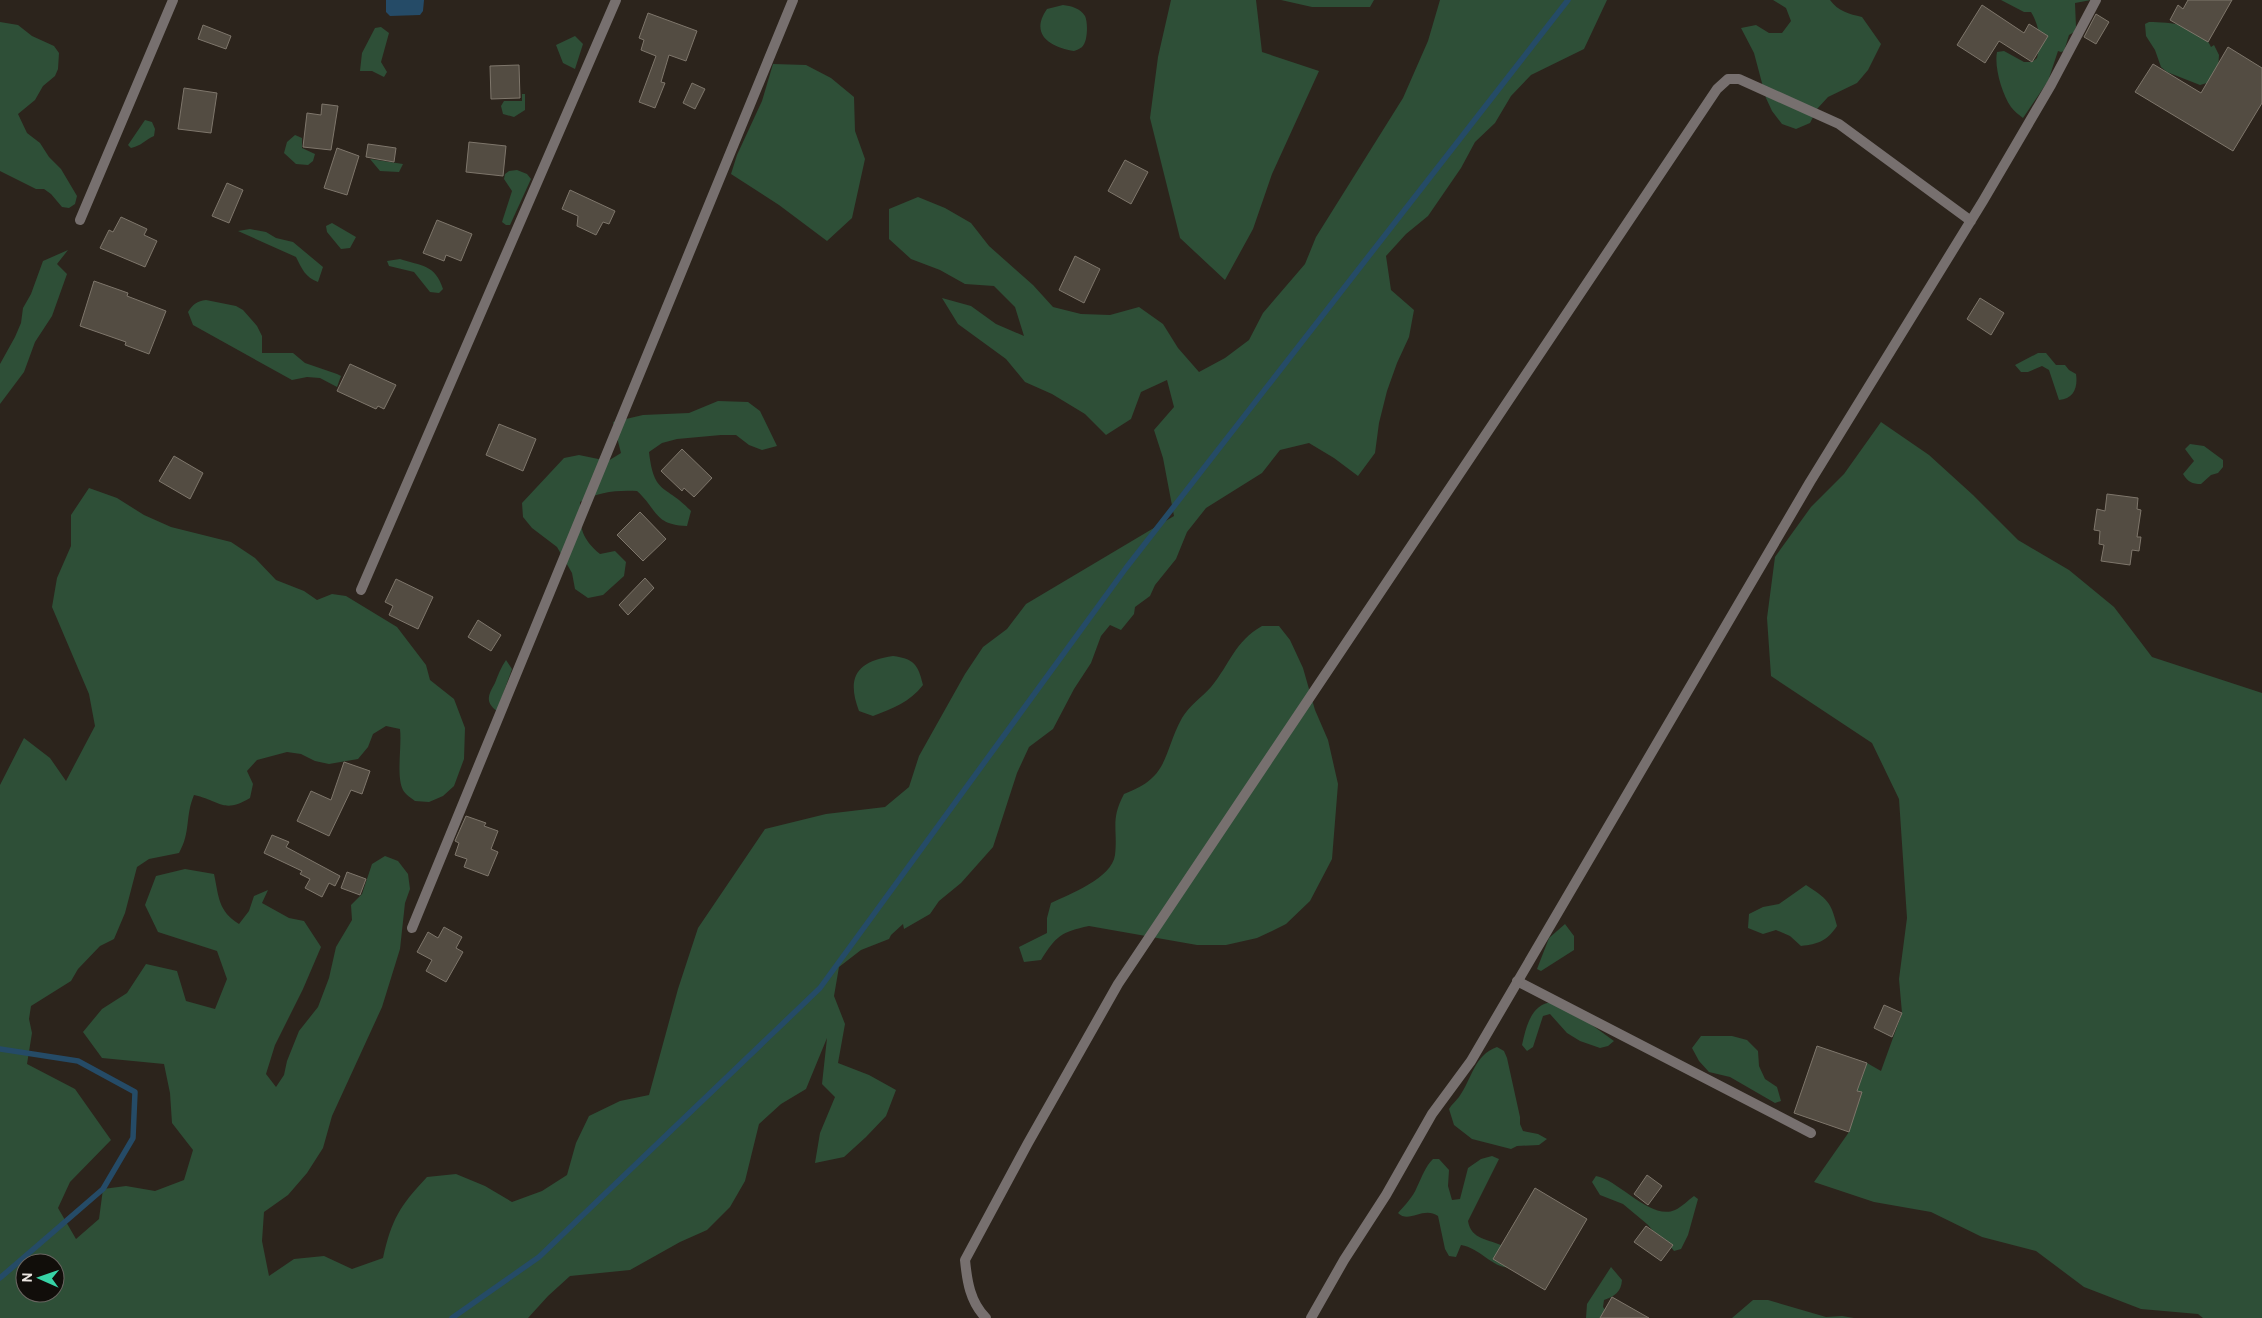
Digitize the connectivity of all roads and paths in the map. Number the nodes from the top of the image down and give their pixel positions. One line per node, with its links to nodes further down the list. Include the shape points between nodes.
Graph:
1 (173, 0): 5 (street)
2 (616, 0): 7 (street)
3 (793, 0): 8 (street)
4 (2096, 0): 6 (street, via 2051,85)
5 (80, 220)
6 (1971, 221): 9 (street, via 1820,465); 11 (street, via 1839,124 1739,78 1728,79 1717,89 1118,984 965,1260 967,1281 977,1310)
7 (360, 590)
8 (412, 928)
9 (1517, 981): 10 (street); 12 (street, via 1471,1061 1432,1114)
10 (1811, 1133)
11 (986, 1318)
12 (1311, 1318)

